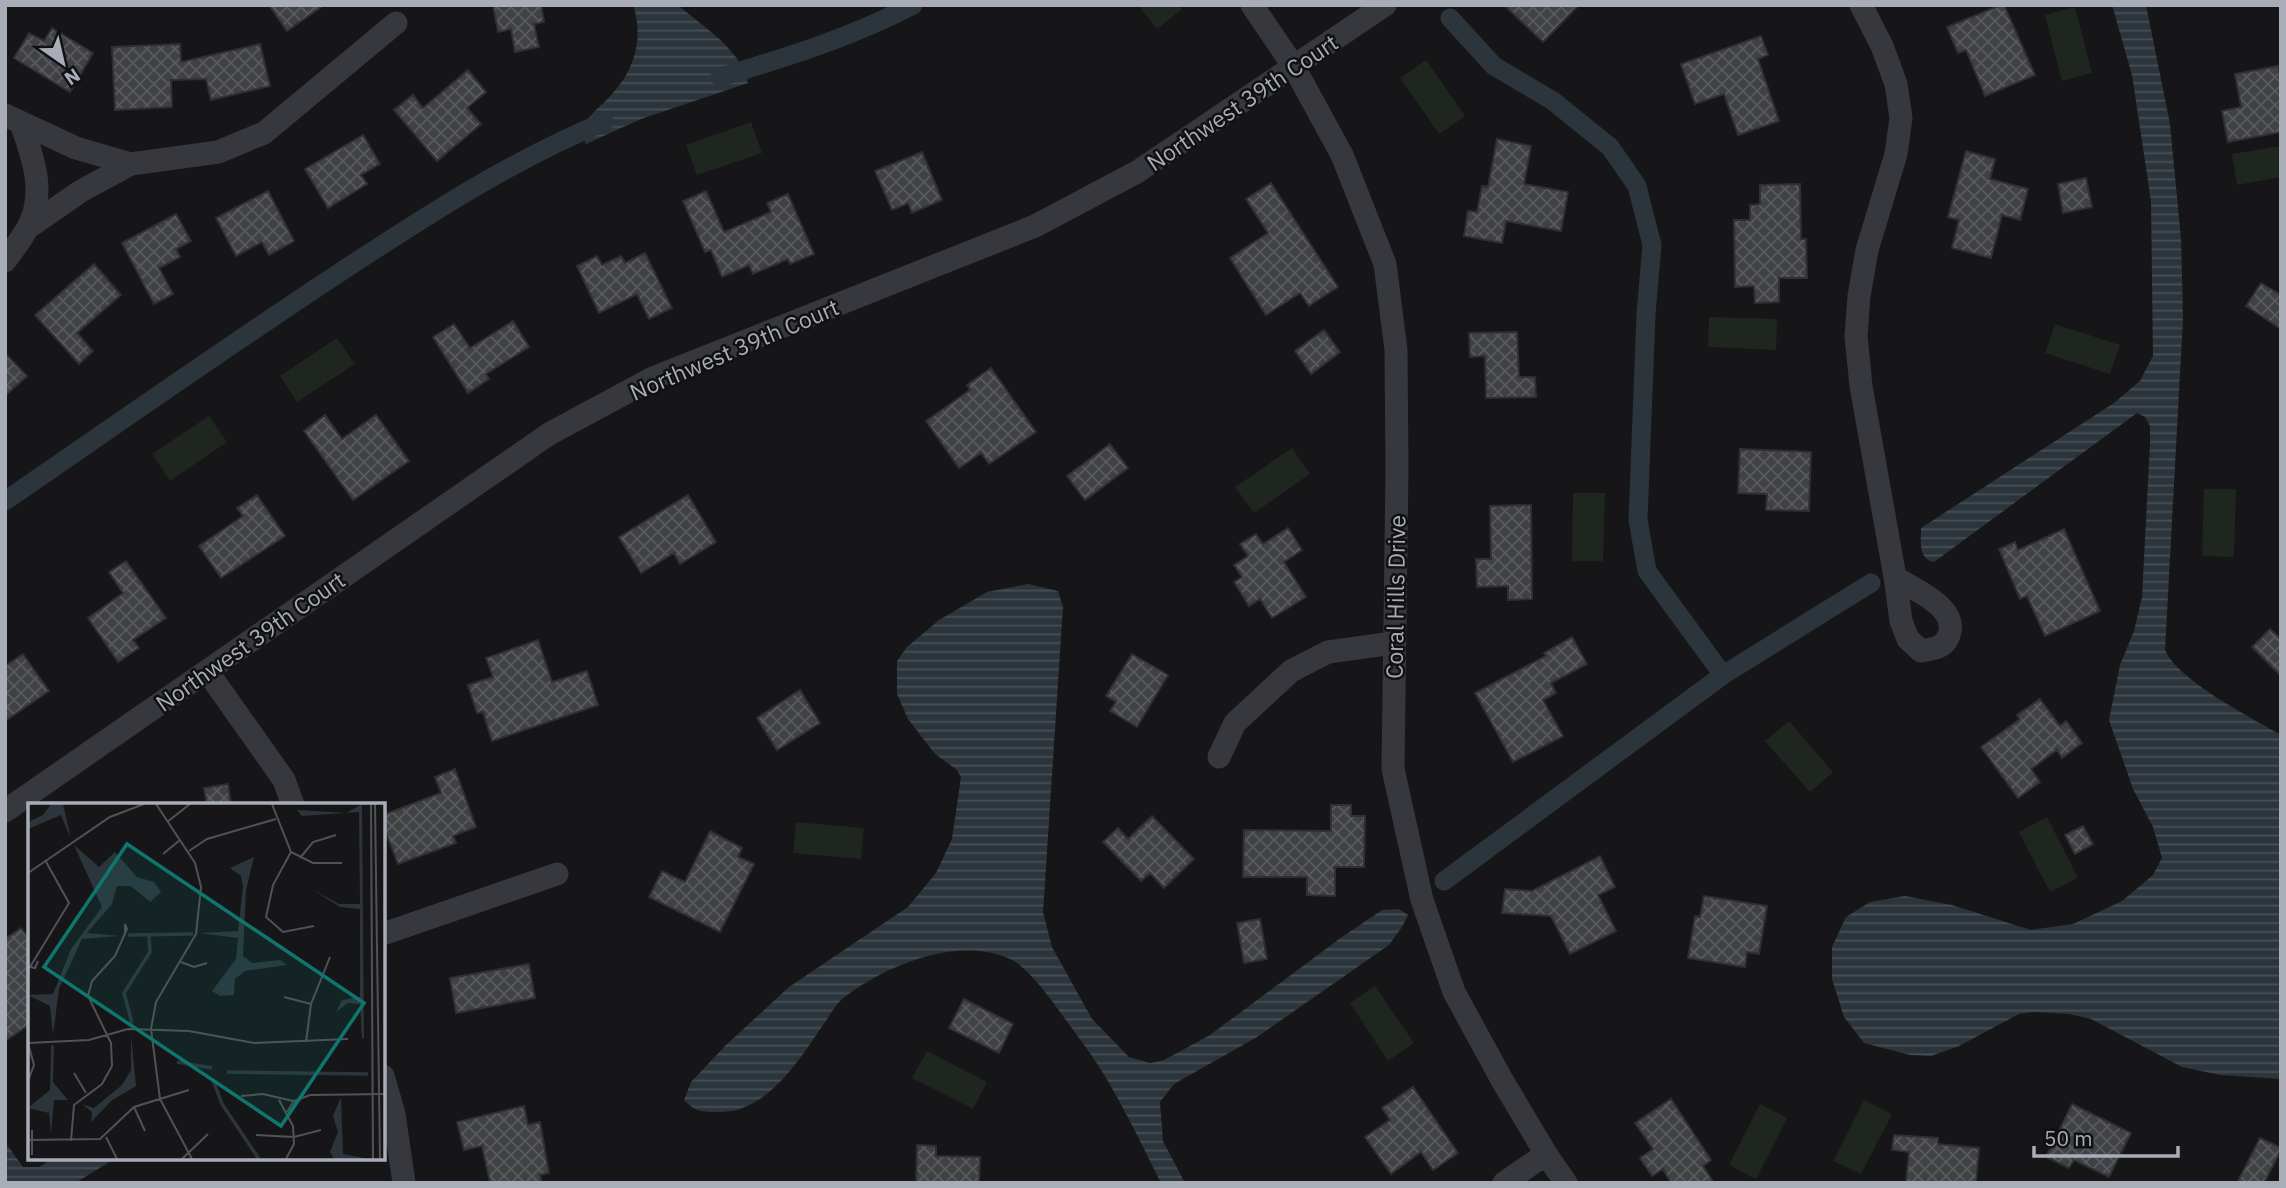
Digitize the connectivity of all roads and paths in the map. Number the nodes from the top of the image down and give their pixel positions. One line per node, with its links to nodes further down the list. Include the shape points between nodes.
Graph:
1 (1252, 5): 5 (street, Coral Hills Drive)
2 (1385, 5): 5 (street, Northwest 39th Court)
3 (1861, 5): 10 (street, via 1887,58 1901,118 1896,154 1867,250 1856,336)
4 (396, 23): 7 (street, via 264,133 218,152)
5 (1294, 66): 11 (street, Coral Hills Drive, via 1342,155 1385,264 1396,350); 12 (street, Northwest 39th Court, via 1138,172 1035,226 653,378 549,434)
6 (13, 119): 7 (street, via 76,148); 8 (street, via 35,161 38,191)
7 (131, 164): 8 (street)
8 (29, 227): 9 (street)
9 (5, 261)
10 (1895, 578)
11 (1393, 643): 13 (street, via 1328,652 1291,671 1235,723); 19 (street, Coral Hills Drive, via 1393,769 1422,900 1454,992)
12 (207, 671): 14 (street, via 284,780); 15 (street, Northwest 39th Court)
13 (1219, 757)
14 (292, 803)
15 (5, 811)
16 (556, 874): 17 (street)
17 (385, 933)
18 (385, 1083): 20 (street)
19 (1546, 1154): 21 (street); 22 (street, Coral Hills Drive)
20 (404, 1183)
21 (1504, 1183)
22 (1566, 1183)

